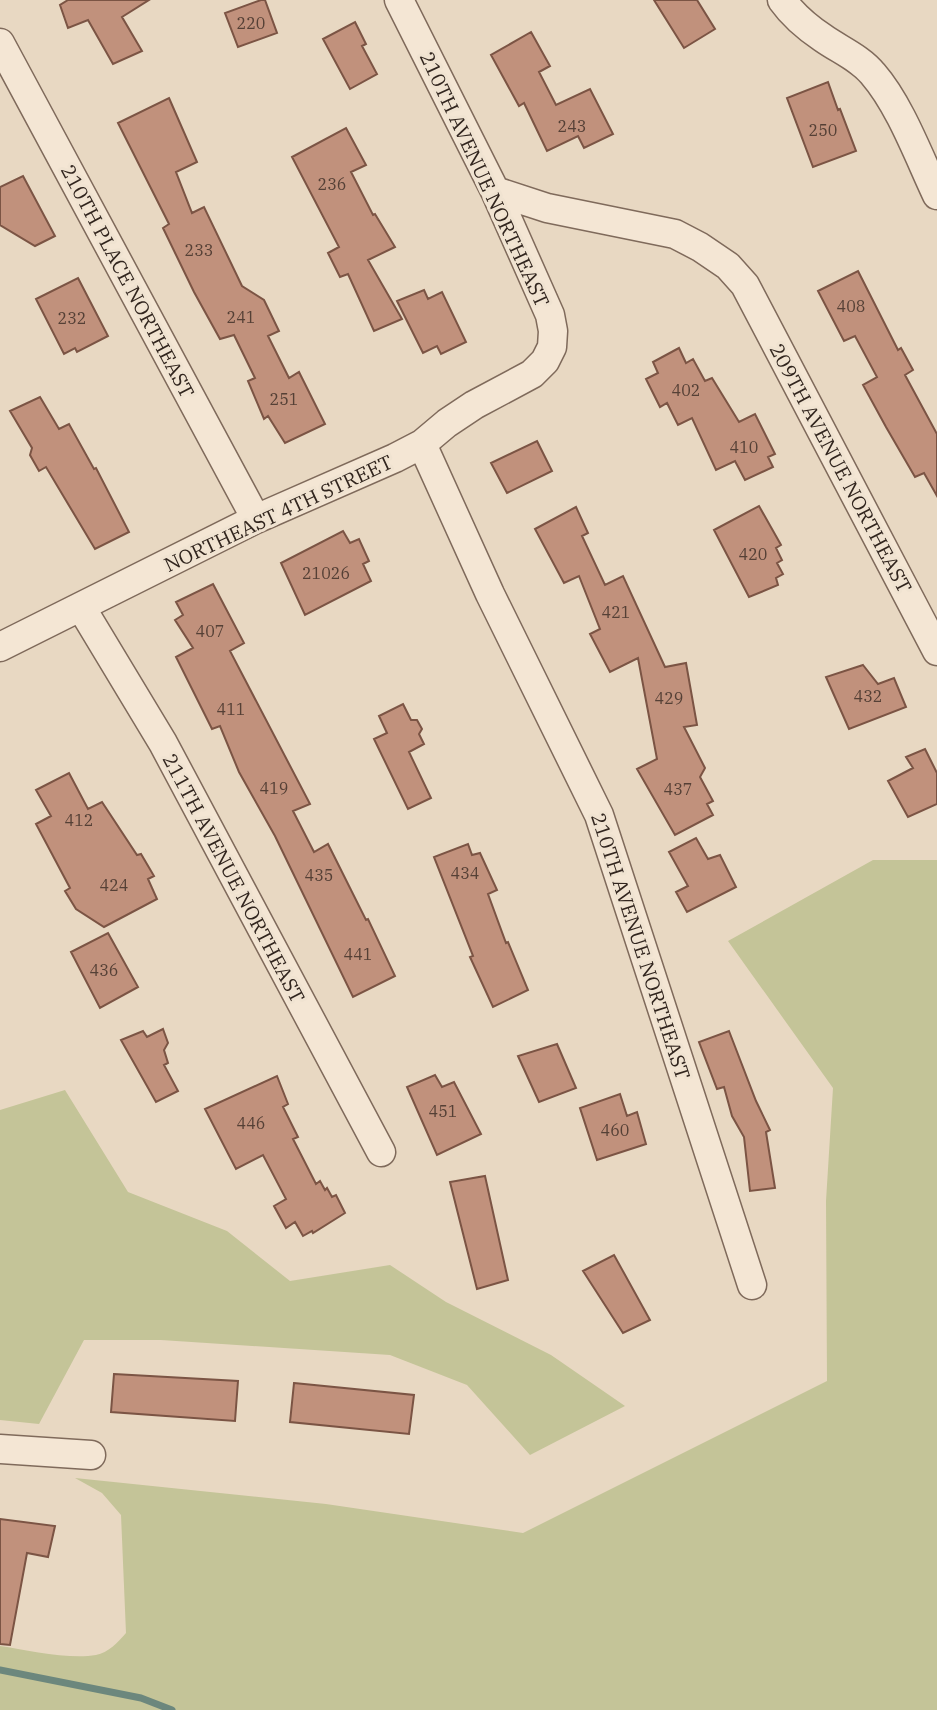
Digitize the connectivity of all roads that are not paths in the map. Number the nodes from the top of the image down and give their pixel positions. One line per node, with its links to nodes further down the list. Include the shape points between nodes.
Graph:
1 (399, 0): 4 (street, 210TH AVENUE NORTHEAST)
2 (782, 0): 5 (street, via 822,38 873,73 894,104)
3 (0, 43): 8 (street, 210TH PLACE NORTHEAST)
4 (495, 191): 6 (street, 210TH AVENUE NORTHEAST, via 550,315 552,347); 11 (street, 209TH AVENUE NORTHEAST, via 547,208 675,234 728,266 745,285)
5 (937, 195)
6 (545, 361): 7 (street, NORTHEAST 4TH STREET)
7 (422, 444): 8 (street, NORTHEAST 4TH STREET); 13 (street, 210TH AVENUE NORTHEAST, via 599,815)
8 (256, 519): 9 (street, NORTHEAST 4TH STREET)
9 (81, 607): 10 (street, NORTHEAST 4TH STREET); 12 (street, 211TH AVENUE NORTHEAST, via 163,743)
10 (0, 647)
11 (937, 651)
12 (381, 1152)
13 (752, 1285)
14 (0, 1449): 15 (street)
15 (91, 1455)

